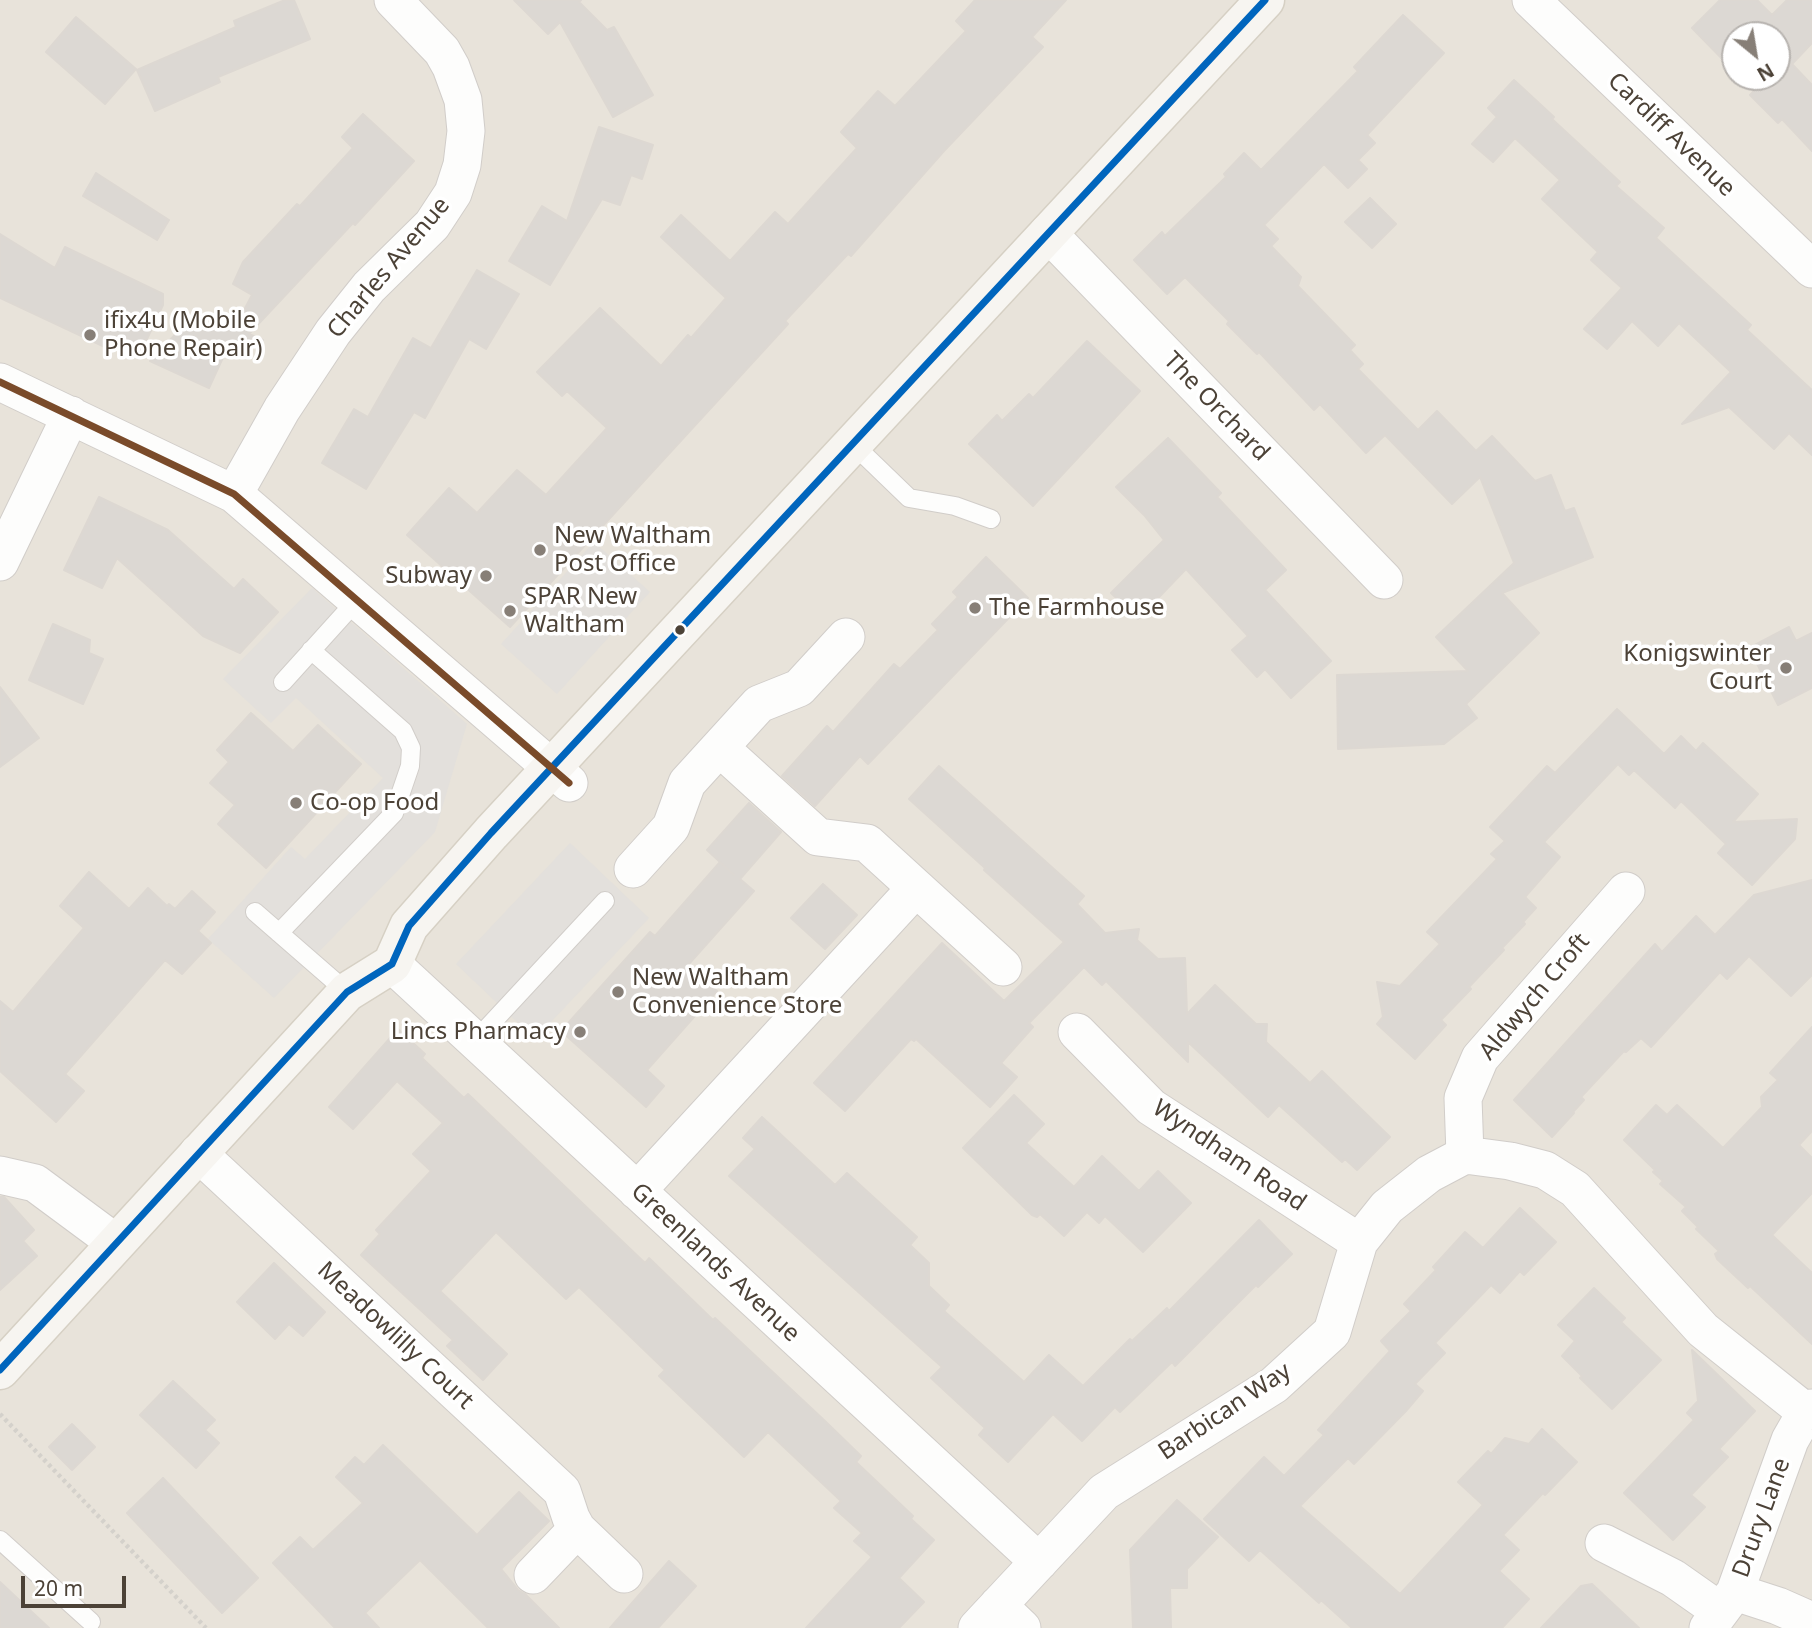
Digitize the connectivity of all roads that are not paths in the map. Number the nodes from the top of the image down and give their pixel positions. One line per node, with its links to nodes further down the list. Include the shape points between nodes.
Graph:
1 (393, 0): 9 (street, Charles Avenue, via 442,51 463,100 466,131 453,193 432,225 333,332)
2 (1265, 0): 4 (main road)
3 (1531, 0): 5 (street, Cardiff Avenue)
4 (1048, 233): 8 (main road); 12 (street, The Orchard)
5 (1812, 269)
6 (0, 382): 7 (street)
7 (71, 415): 9 (street); 11 (street)
8 (852, 443): 10 (lane, via 909,498 955,506); 18 (main road)
9 (234, 494): 13 (street)
10 (991, 519)
11 (0, 562)
12 (1384, 580)
13 (357, 600): 15 (lane); 18 (street)
14 (846, 637): 17 (street, via 799,688 759,704)
15 (311, 650): 16 (lane); 24 (lane, via 403,731 411,748 410,766 394,813)
16 (283, 682)
17 (720, 748): 19 (street, via 687,783 671,827); 20 (street, via 818,836 867,843)
18 (560, 775): 25 (main road, via 409,926)
19 (633, 869)
20 (916, 888): 26 (street); 33 (street)
21 (1626, 891): 31 (street, Aldwych Croft, via 1480,1058 1463,1098)
22 (605, 901): 29 (lane)
23 (255, 912): 24 (lane)
24 (279, 933): 27 (lane)
25 (392, 964): 27 (main road); 29 (street, Greenlands Avenue)
26 (1003, 967)
27 (347, 992): 30 (main road)
28 (1077, 1032): 34 (street, Wyndham Road, via 1151,1107)
29 (475, 1041): 33 (street, Greenlands Avenue)
30 (198, 1153): 35 (main road); 38 (street, Meadowlilly Court, via 562,1491)
31 (1465, 1155): 34 (street, Barbican Way, via 1429,1174 1387,1208); 37 (street, via 1545,1170 1575,1189 1703,1330)
32 (0, 1175): 35 (street, via 35,1183)
33 (637, 1191): 41 (street, Greenlands Avenue)
34 (1359, 1242): 41 (street, Barbican Way, via 1332,1332 1274,1385 1104,1492)
35 (116, 1243): 36 (main road)
36 (0, 1370)
37 (1809, 1410): 44 (street, Drury Lane, via 1790,1440)
38 (577, 1530): 42 (street, Meadowlilly Court); 43 (street)
39 (0, 1540): 47 (lane)
40 (1604, 1543): 44 (street, via 1674,1578)
41 (1039, 1562): 45 (street, Barbican Way)
42 (624, 1574)
43 (533, 1575)
44 (1721, 1610): 46 (street, via 1778,1606)
45 (999, 1620)
46 (1812, 1621)
47 (90, 1622)

